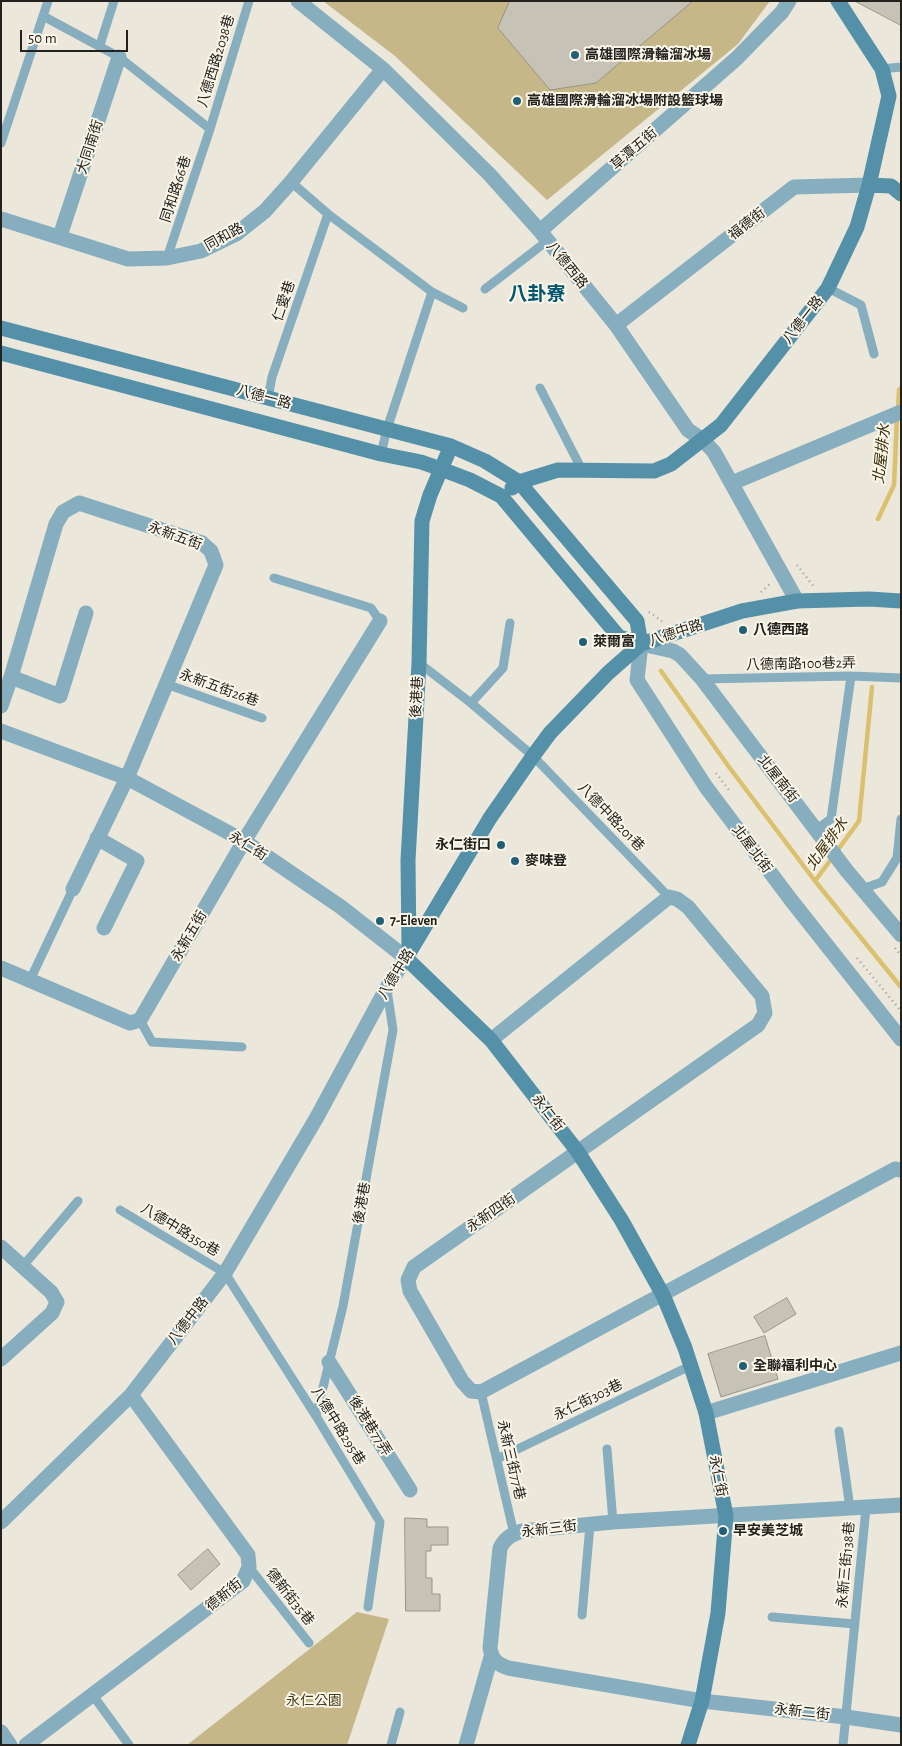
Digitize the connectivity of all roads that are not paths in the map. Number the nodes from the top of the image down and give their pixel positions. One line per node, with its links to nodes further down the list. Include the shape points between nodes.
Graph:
1 (48, 1): 7 (lane)
2 (114, 1): 8 (lane)
3 (249, 1): 13 (lane, 八德西路2038巷)
4 (298, 1): 11 (street, 八德西路)
5 (789, 1): 21 (street, 草潭五街, via 737,58)
6 (838, 1): 12 (street, 八德一路)
7 (43, 16): 8 (lane); 14 (lane)
8 (100, 45): 9 (lane)
9 (119, 57): 13 (lane); 20 (street, 大同南街)
10 (901, 67): 12 (lane)
11 (383, 69): 15 (street, 同和路); 21 (street, 八德西路, via 490,175)
12 (882, 69): 16 (street, 八德一路, via 889,96)
13 (210, 129): 22 (lane, 同和路66巷)
14 (1, 142)
15 (292, 182): 18 (lane); 22 (street, 同和路, via 266,211 236,234 201,251)
16 (869, 185): 17 (street, 福德街); 23 (street, 八德一路, via 857,227); 27 (street, 福德街, via 794,187)
17 (898, 188)
18 (328, 214): 25 (lane); 32 (lane, 仁愛巷, via 272,377)
19 (1, 219): 20 (street, 同和路)
20 (60, 236): 22 (street, 同和路, via 128,259)
21 (544, 236): 24 (lane); 27 (street, 八德西路)
22 (167, 258)
23 (828, 288): 30 (lane, via 861,305); 35 (street, 八德一路, via 721,425)
24 (485, 289)
25 (432, 292): 26 (lane); 34 (lane)
26 (464, 308)
27 (616, 325): 35 (street, 八德西路, via 688,430)
28 (1, 328): 32 (street, 八德一路)
29 (1, 353): 37 (street, 八德一路)
30 (874, 354)
31 (540, 388): 39 (lane)
32 (268, 398): 34 (street, 八德一路)
33 (901, 412): 41 (street)
34 (387, 429): 36 (street, 八德一路); 37 (lane)
35 (703, 440): 39 (street, 八德一路, via 671,464 654,471); 41 (street, 八德西路)
36 (451, 446): 38 (street, 後港巷); 40 (street, 八德一路, via 485,461)
37 (381, 454): 38 (street, 八德一路)
38 (441, 469): 42 (street, 八德一路); 50 (street, 後港巷, via 422,521)
39 (582, 470): 40 (street, 八德一路, via 558,470)
40 (519, 482): 42 (street, 八德一路); 49 (street, 八德一路, via 637,621)
41 (732, 483): 44 (street, 八德西路)
42 (500, 496): 49 (street, 八德一路, via 619,637)
43 (274, 578): 47 (lane, via 371,608)
44 (797, 601): 45 (street, 八德中路); 49 (street, 八德中路, via 742,612)
45 (901, 601)
46 (86, 613): 52 (street, via 60,696)
47 (380, 621): 65 (street, 永新五街)
48 (510, 622): 56 (lane, via 503,668)
49 (641, 644): 54 (street, 北屋南街, via 680,655); 60 (street, 八德中路, via 550,733); 77 (street, 北屋北街, via 637,680 706,787)
50 (419, 663): 56 (lane, 八德中路201巷); 72 (street, 後港巷, via 408,860)
51 (851, 676): 53 (lane, 八德南路100巷2弄); 54 (lane, 八德南路100巷2弄); 63 (lane, via 831,819)
52 (11, 677): 55 (street, 永新五街, via 56,524 63,512 79,503 202,544 211,551 216,565); 57 (street, 永新五街)
53 (901, 678)
54 (702, 679): 63 (street, 北屋南街)
55 (166, 684): 58 (lane, 永新五街26巷); 61 (street, 永新五街)
56 (471, 702): 60 (lane, 八德中路201巷)
57 (1, 706)
58 (262, 718)
59 (1, 731): 61 (street, 永仁街)
60 (533, 756): 69 (lane, 八德中路201巷); 72 (street, 八德中路, via 490,818)
61 (127, 778): 64 (street, 永新五街); 65 (street, 永仁街)
62 (901, 819): 66 (lane)
63 (819, 832): 68 (street, 北屋南街)
64 (98, 838): 67 (street, 永新五街); 70 (street, via 137,861)
65 (244, 841): 72 (street, 永仁街); 76 (street, 永新五街)
66 (899, 858): 68 (lane, via 882,882)
67 (73, 889): 74 (lane)
68 (862, 889): 71 (street, 北屋南街)
69 (669, 897): 78 (street); 80 (street, 永新四街, via 688,907 762,996 765,1013 758,1025)
70 (104, 928)
71 (901, 935)
72 (408, 955): 75 (street, 八德中路); 78 (street, 永仁街)
73 (1, 968): 74 (street)
74 (30, 980): 76 (street, via 130,1023)
75 (386, 988): 86 (street, 八德中路, via 317,1117); 90 (lane, 後港巷, via 393,1030 343,1306)
76 (140, 1020): 79 (lane, via 152,1042)
77 (901, 1039)
78 (491, 1040): 80 (street, 永仁街)
79 (242, 1047)
80 (578, 1152): 87 (street, 永仁街, via 622,1221); 92 (street, 永新四街, via 414,1266 408,1280 410,1291 462,1381 471,1391)
81 (901, 1170): 87 (street, via 895,1169)
82 (78, 1201): 85 (lane)
83 (120, 1210): 86 (lane, 八德中路350巷)
84 (1, 1247): 85 (street)
85 (23, 1266): 89 (street, via 51,1292 57,1302 52,1313)
86 (225, 1274): 93 (street, 八德中路); 95 (lane, 八德中路295巷)
87 (662, 1295): 91 (street, 永仁街); 92 (street)
88 (901, 1353): 94 (street)
89 (1, 1359)
90 (329, 1362): 95 (lane, 後港巷); 99 (street, 後港巷77弄)
91 (690, 1366): 94 (street, 永仁街); 98 (lane, 永仁街303巷)
92 (481, 1392): 98 (lane, 永新三街77巷)
93 (131, 1395): 102 (street, 八德中路); 107 (street, 德新街, via 248,1555)
94 (706, 1414): 103 (street, 永仁街)
95 (316, 1416): 108 (lane, 八德中路295巷, via 380,1522)
96 (839, 1431): 101 (lane, 永新三街138巷)
97 (607, 1449): 104 (lane)
98 (497, 1459): 106 (lane, 永新三街77巷)
99 (410, 1490)
100 (901, 1505): 101 (street, 永新三街)
101 (858, 1508): 103 (street, 永新三街); 111 (lane, 永新三街138巷)
102 (4, 1515)
103 (726, 1516): 104 (street, 永新三街); 115 (street, 永仁街, via 718,1613)
104 (613, 1522): 105 (street, 永新三街)
105 (590, 1525): 106 (street, 永新三街); 109 (lane)
106 (514, 1534): 113 (street, 永新三街, via 500,1548)
107 (249, 1567): 112 (lane, 德新街35巷); 114 (street, 德新街, via 243,1581)
108 (368, 1607)
109 (582, 1615)
110 (772, 1617): 111 (lane)
111 (855, 1624): 117 (lane, 永新三街138巷)
112 (308, 1643)
113 (491, 1657): 115 (street, via 508,1668); 124 (street, 永新三街)
114 (92, 1694): 121 (street, 德新街); 122 (lane)
115 (702, 1701): 117 (street, 永新二街); 125 (street, 永仁街)
116 (400, 1712): 123 (lane)
117 (846, 1717): 118 (street, 永新二街); 126 (lane, 永新三街138巷)
118 (901, 1725)
119 (1, 1732): 120 (street)
120 (10, 1745)
121 (26, 1745)
122 (129, 1745)
123 (391, 1745)
124 (466, 1745)
125 (688, 1745)
126 (843, 1745)

